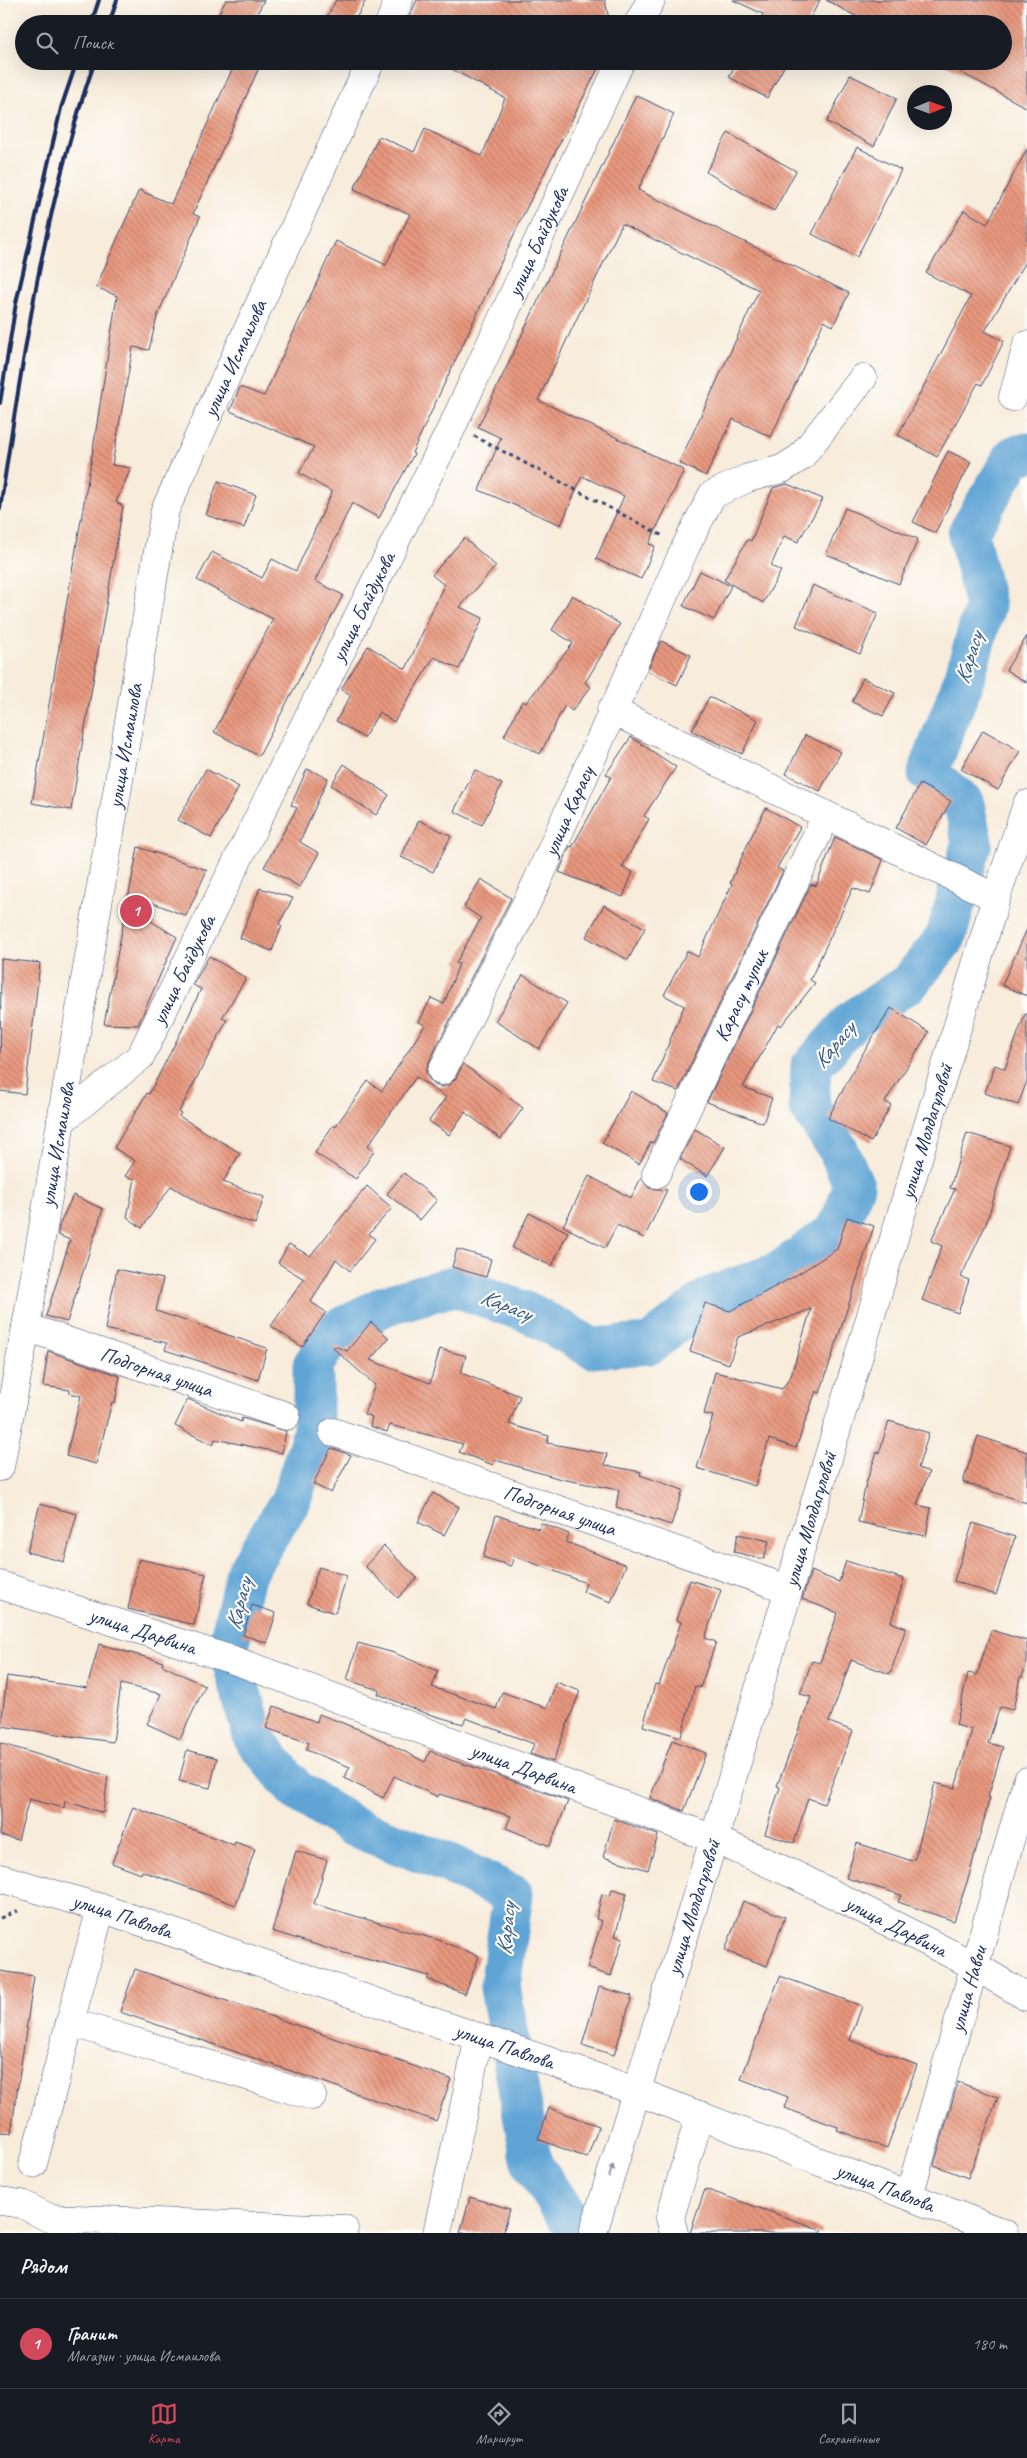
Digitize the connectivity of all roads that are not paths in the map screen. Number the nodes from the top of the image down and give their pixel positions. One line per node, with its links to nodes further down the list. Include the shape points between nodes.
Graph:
1 (400, 0): 4 (street)
2 (630, 0): 5 (street)
3 (651, 0): 6 (street)
4 (393, 15)
5 (635, 15)
6 (643, 15)
7 (367, 70): 17 (street, улица Исмаилова, via 165,510)
8 (617, 70): 17 (street, улица Байдукова, via 454,425 140,1057)
9 (1027, 345): 11 (street)
10 (863, 378): 12 (street, улица Карасу, via 801,457 782,470 748,478 712,495)
11 (1013, 397)
12 (611, 710): 14 (street); 16 (street, улица Карасу, via 537,882)
13 (1027, 804): 15 (street, улица Молдагуловой)
14 (826, 816): 15 (street); 18 (street, Карасу тупик)
15 (996, 898): 24 (street, улица Молдагуловой)
16 (442, 1071)
17 (61, 1121): 19 (street, улица Исмаилова)
18 (656, 1174)
19 (26, 1327): 20 (street, Подгорная улица); 22 (street, улица Исмаилова)
20 (286, 1416)
21 (333, 1432): 24 (street, Подгорная улица)
22 (0, 1467)
23 (0, 1585): 26 (street, улица Дарвина, via 227,1658)
24 (788, 1588): 26 (street, улица Молдагуловой)
25 (1027, 1781): 29 (street, улица Навои)
26 (714, 1838): 29 (street, улица Дарвина); 33 (street, улица Молдагуловой)
27 (0, 1878): 28 (street, улица Павлова)
28 (101, 1908): 31 (street); 32 (street, улица Павлова)
29 (975, 1966): 30 (street, улица Дарвина); 37 (street, улица Навои)
30 (1027, 1997)
31 (70, 2022): 34 (street); 36 (street)
32 (479, 2037): 33 (street, улица Павлова); 42 (street)
33 (636, 2091): 35 (street, улица Павлова); 39 (street, улица Молдагуловой, one-way to 33)
34 (312, 2096)
35 (700, 2115): 37 (street, улица Павлова); 43 (street, via 670,2218)
36 (33, 2164)
37 (909, 2196): 44 (street, улица Павлова)
38 (0, 2200): 40 (street, via 22,2204)
39 (595, 2225)
40 (50, 2226): 41 (street)
41 (344, 2229)
42 (437, 2233)
43 (674, 2233)
44 (1004, 2233)

